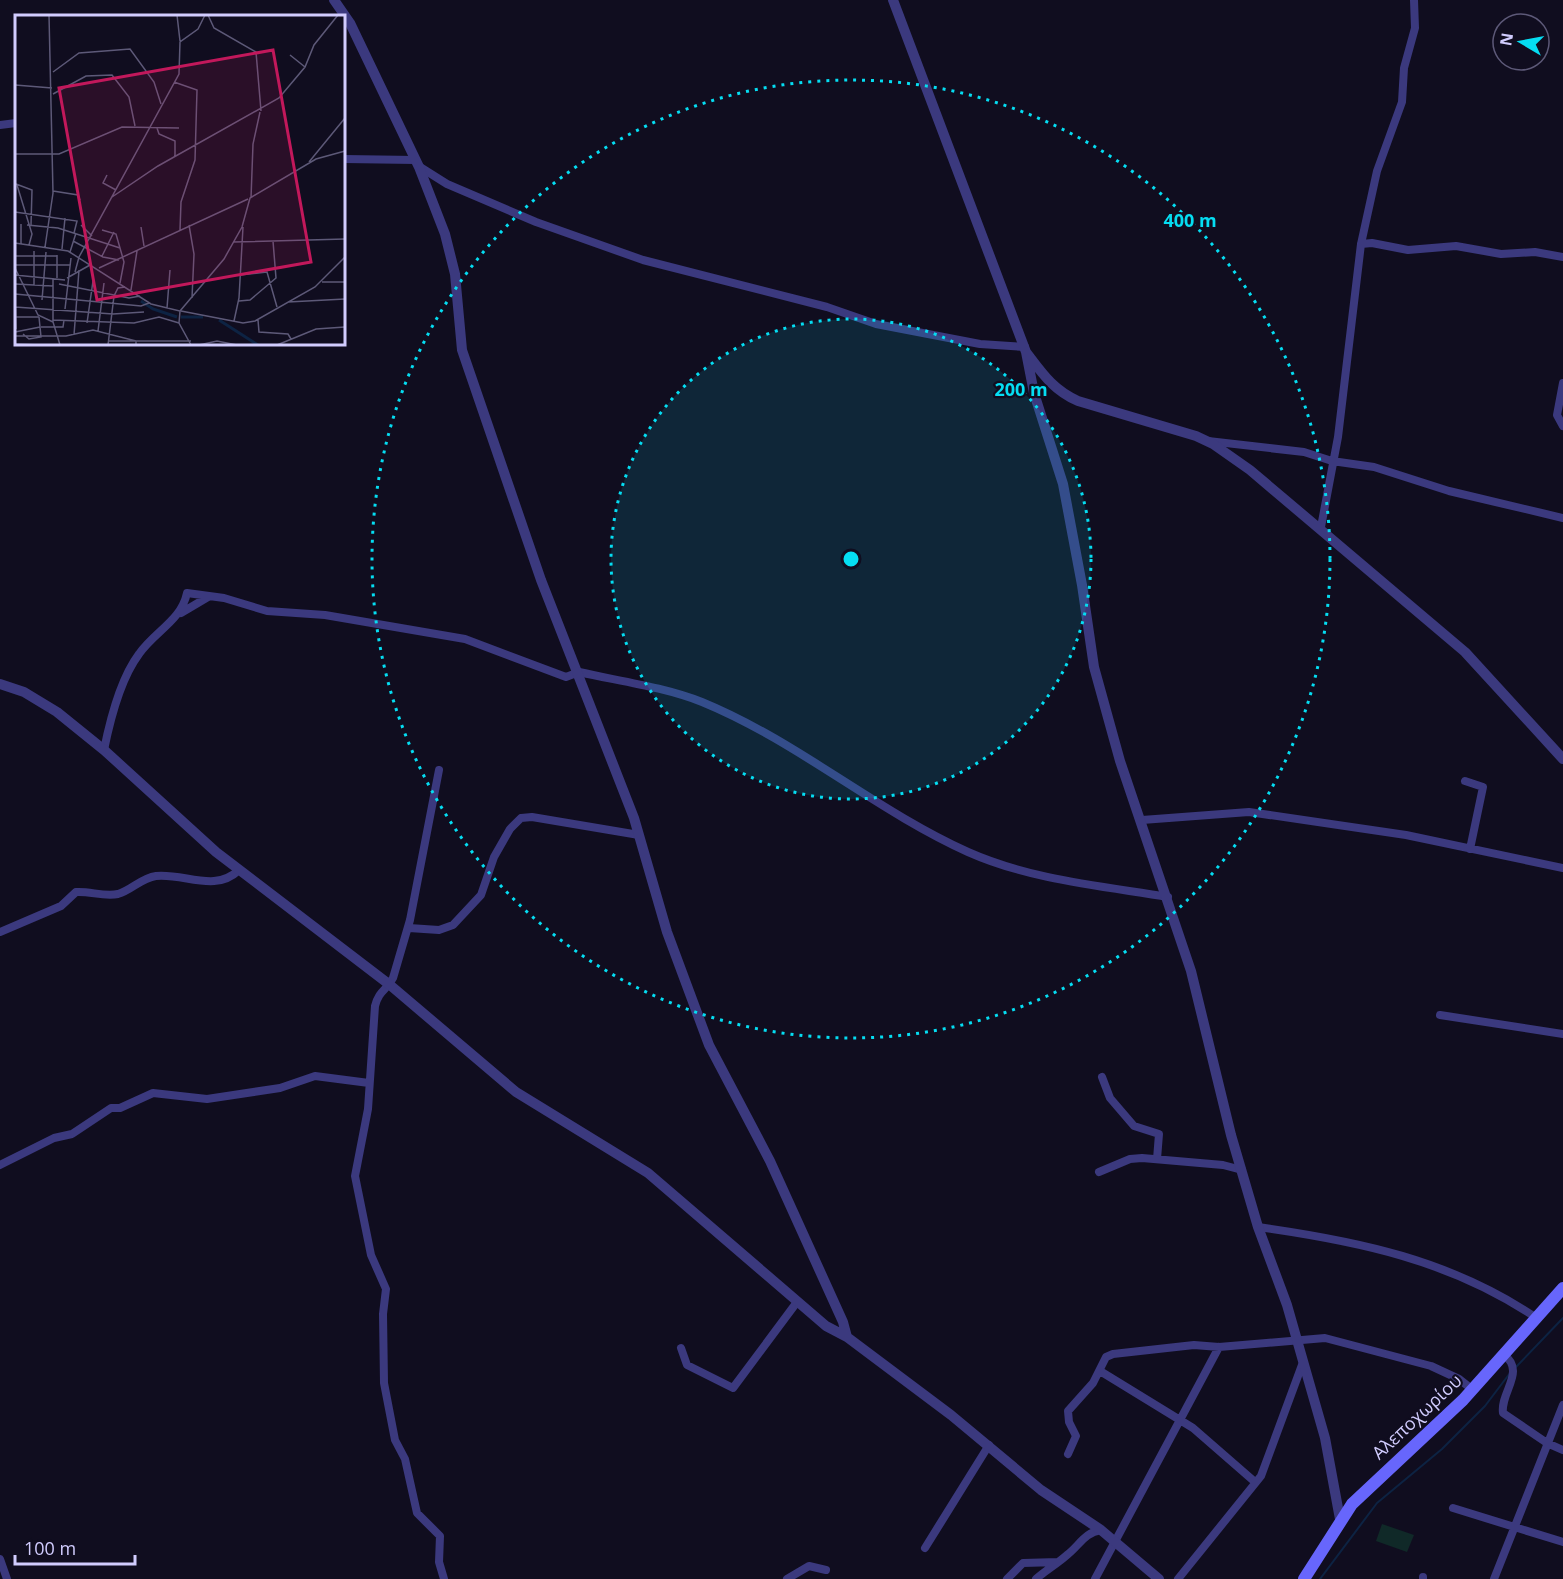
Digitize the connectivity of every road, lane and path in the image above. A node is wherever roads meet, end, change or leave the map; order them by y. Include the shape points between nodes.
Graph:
1 (334, 0) edge
2 (893, 0) edge
3 (1414, 0) edge
4 (344, 15) edge
5 (345, 16) edge
6 (15, 123) edge
7 (0, 125) edge
8 (345, 159) edge
9 (418, 163) junction
10 (1361, 244) junction
11 (1563, 257) edge
12 (1025, 350) junction
13 (1563, 383) edge
14 (1563, 426) edge
15 (1208, 441) junction
16 (1332, 461) junction
17 (1563, 518) edge
18 (1321, 527) junction
19 (210, 596) junction
20 (178, 615) junction
21 (579, 672) junction
22 (0, 684) edge
23 (104, 750) junction
24 (1563, 759) edge
25 (439, 770) dead end
26 (1465, 781) dead end
27 (1142, 820) junction
28 (639, 835) junction
29 (1470, 849) junction
30 (1563, 868) edge
31 (239, 870) junction
32 (1168, 897) junction
33 (409, 928) junction
34 (0, 932) edge
35 (390, 985) junction
36 (1440, 1016) dead end
37 (1563, 1034) edge
38 (1102, 1077) dead end
39 (369, 1083) junction
40 (1157, 1159) junction
41 (0, 1166) edge
42 (1242, 1170) junction
43 (1099, 1172) dead end
44 (1258, 1227) junction
45 (1563, 1288) edge
46 (797, 1302) junction
47 (1535, 1317) junction
48 (847, 1337) junction
49 (1295, 1340) junction
50 (1220, 1347) junction
51 (681, 1348) dead end
52 (1503, 1354) junction
53 (1302, 1365) junction
54 (1100, 1371) junction
55 (1473, 1390) junction
56 (1563, 1405) edge
57 (1180, 1420) junction
58 (1547, 1443) junction
59 (988, 1445) junction
60 (1563, 1450) edge
61 (1068, 1454) dead end
62 (1255, 1482) junction
63 (1453, 1508) dead end
64 (1340, 1520) junction
65 (1514, 1527) junction
66 (1101, 1530) junction
67 (1563, 1542) edge
68 (1115, 1543) junction
69 (925, 1548) dead end
70 (0, 1559) edge
71 (1058, 1562) junction
72 (826, 1569) dead end
73 (7, 1579) edge
74 (444, 1579) edge
75 (787, 1579) edge
76 (1007, 1579) edge
77 (1036, 1579) edge
78 (1095, 1579) edge
79 (1159, 1579) edge
80 (1178, 1579) edge
81 (1304, 1579) edge
82 (1494, 1579) edge

1 - 4 street
2 - 12 street
3 - 10 street via 1415,28 1404,68 1402,102 1377,171
5 - 9 street
6 - 7 street
8 - 9 street
9 - 12 street via 447,184 536,222 643,260 827,307 876,324
9 - 21 street via 453,263 462,350 531,553
10 - 11 street via 1408,250 1456,246 1501,254 1535,252
10 - 16 street
12 - 15 street via 1046,380 1068,397
12 - 27 street via 1034,393 1064,484 1094,667 1120,761
13 - 14 street via 1557,415
15 - 16 street via 1304,452
15 - 18 street
16 - 17 street via 1374,467 1449,491
16 - 18 street
18 - 24 street via 1478,663
19 - 20 street
19 - 20 street via 188,593
19 - 21 street via 267,610 325,615 465,639 567,677
20 - 23 street via 147,644 129,670
21 - 28 street
21 - 32 street via 705,703 766,732 922,829 988,860 1037,875
22 - 23 street via 45,704
23 - 31 street
25 - 33 street
26 - 29 street via 1481,785 1484,790
27 - 29 street via 1249,812 1359,826
27 - 32 street
28 - 33 street via 521,818 494,857 481,895 453,925 439,930
28 - 48 street via 667,932 713,1056 770,1161
29 - 30 street
31 - 34 street via 225,880 210,882 158,876 114,895 76,892 61,906
31 - 35 street
32 - 42 street via 1199,999
33 - 35 street
35 - 39 street via 379,992 375,1006
35 - 46 street via 516,1092 648,1173
36 - 37 street
38 - 40 street via 1110,1098 1134,1126 1160,1134
39 - 41 street via 315,1076 285,1087 207,1099 153,1093 120,1108 111,1108 72,1134 54,1138
39 - 74 street via 367,1119 355,1176 369,1246 386,1289 384,1383 395,1440 405,1460 417,1513 441,1536 439,1562
40 - 42 street
40 - 43 street via 1130,1159
42 - 44 street
44 - 47 street via 1359,1245 1429,1263 1490,1290
44 - 49 street via 1287,1305
45 - 47 main road, Αλεποχωρίου
46 - 48 street via 826,1326
46 - 51 street via 733,1388 687,1365
47 - 52 main road, Αλεποχωρίου
48 - 59 street
49 - 50 street
49 - 53 street
49 - 55 street via 1325,1338 1431,1366
50 - 54 street via 1194,1345 1109,1355
50 - 57 street
52 - 55 main road, Αλεποχωρίου
52 - 58 street via 1511,1362 1514,1377 1502,1404 1503,1413
53 - 62 street via 1265,1467
53 - 64 street via 1325,1438
54 - 57 street
54 - 61 street via 1068,1411 1076,1436
55 - 64 main road, Αλεποχωρίου via 1370,1485
56 - 58 street
57 - 62 street
57 - 68 street
58 - 60 street
58 - 65 street
59 - 66 street via 1041,1490
59 - 69 street
62 - 80 street
63 - 65 street
64 - 81 main road, Αλεποχωρίου
65 - 67 street
65 - 82 street
66 - 68 street
66 - 71 street via 1091,1532
68 - 78 street
68 - 79 street
70 - 73 street
71 - 76 street via 1023,1563
71 - 77 street
72 - 75 street via 809,1566

